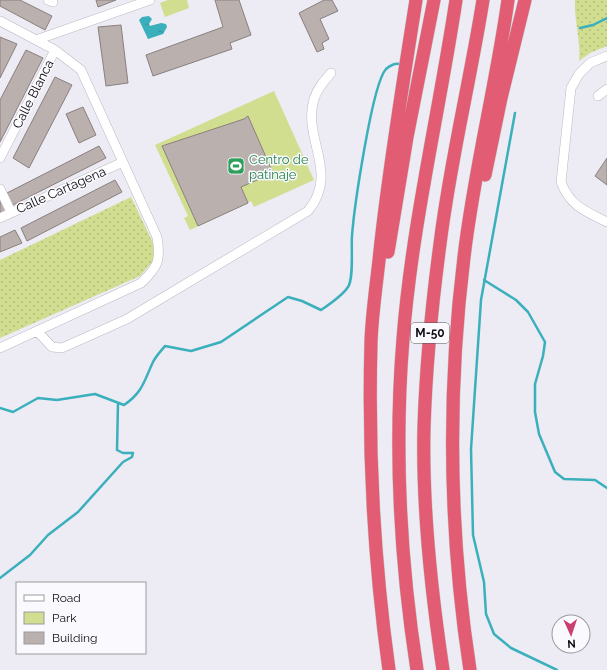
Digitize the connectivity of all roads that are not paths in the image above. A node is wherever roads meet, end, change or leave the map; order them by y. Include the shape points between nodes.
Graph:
1 (150, 0) edge
2 (416, 0) edge
3 (434, 0) edge
4 (456, 0) edge
5 (483, 0) edge
6 (508, 0) edge
7 (525, 0) edge
8 (0, 21) edge
9 (36, 40) junction
10 (55, 50) junction
11 (607, 56) edge
12 (331, 73) dead end
13 (607, 89) edge
14 (598, 96) dead end
15 (0, 158) edge
16 (123, 162) junction
17 (0, 189) edge
18 (11, 212) junction
19 (0, 218) edge
20 (607, 222) edge
21 (37, 331) junction
22 (456, 333) junction
23 (0, 348) edge
24 (371, 429) junction
25 (389, 670) edge
26 (417, 670) edge
27 (443, 670) edge
28 (470, 670) edge

1 - 9 street
2 - 24 highway via 394,130 377,280 371,341
3 - 24 highway via 390,237
4 - 26 highway, M-50 via 415,241 403,338 399,429 400,510 408,615
5 - 27 highway, M-50 via 440,243 429,339 424,427 426,508 434,613
6 - 22 highway via 472,197
7 - 22 highway via 501,98
8 - 9 street
9 - 10 street
10 - 15 street, Calle Blanca
10 - 16 street via 81,70
11 - 20 street via 590,63 579,74 571,88 562,182 566,194 578,207
12 - 21 street via 318,88 312,107 321,189 316,202 308,211 127,319 68,346 52,347
13 - 14 street
16 - 18 street, Calle Cartagena
16 - 21 street via 157,237 160,254 154,271 141,283
17 - 18 street
18 - 19 street, Calle Cartagena
21 - 23 street
22 - 28 highway via 451,428 453,514 462,619
24 - 25 highway via 374,529

